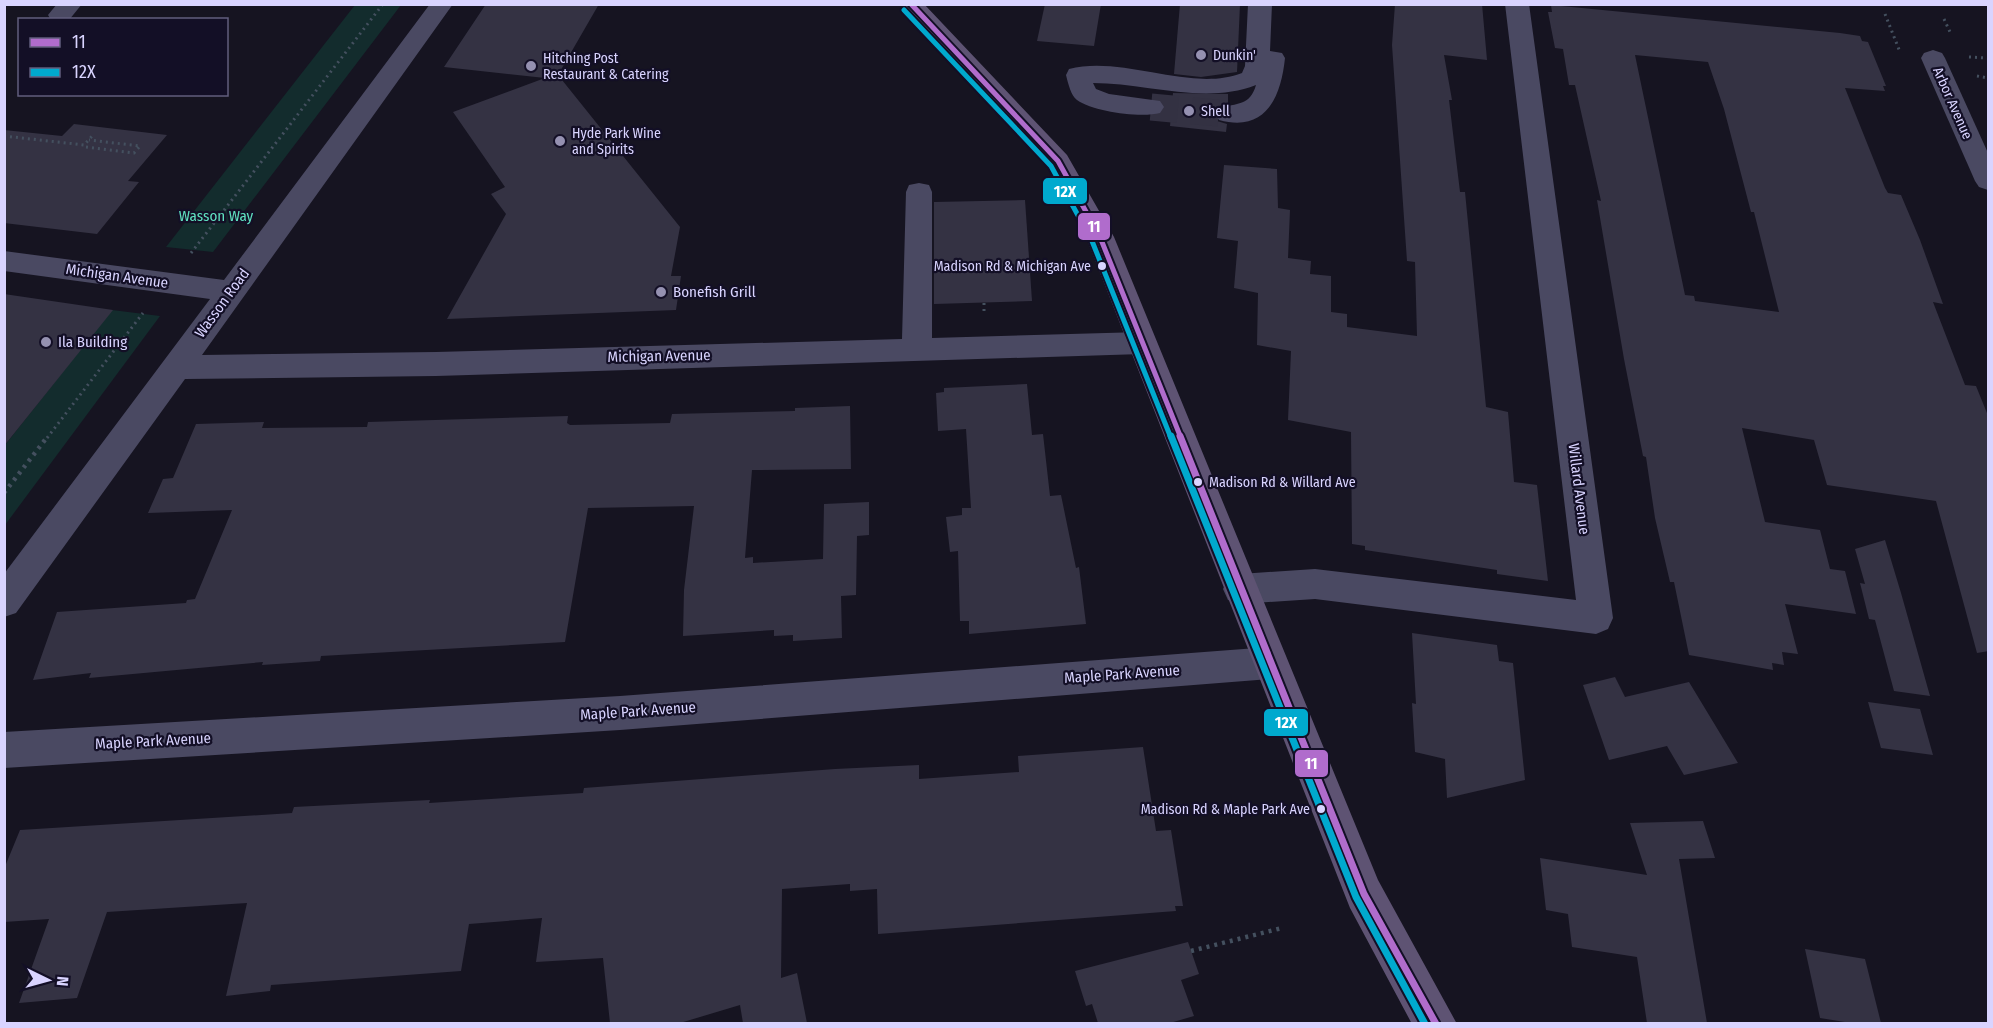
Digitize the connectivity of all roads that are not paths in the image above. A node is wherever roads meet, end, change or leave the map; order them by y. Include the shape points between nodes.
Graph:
1 (442, 4) edge
2 (911, 4) edge
3 (1260, 4) edge
4 (1277, 4) edge
5 (1517, 4) edge
6 (1933, 58) dead end
7 (1151, 107) tunnel mouth
8 (1228, 114) tunnel mouth
9 (1989, 181) edge
10 (919, 192) dead end
11 (4, 261) edge
12 (230, 291) junction
13 (1142, 343) junction
14 (917, 351) junction
15 (176, 367) junction
16 (1240, 589) junction
17 (4, 602) edge
18 (1270, 663) junction
19 (4, 750) edge
20 (1436, 1023) edge

1 - 12 street, Wasson Road
2 - 13 main road via 1058,161 1100,237
3 - 7 street via 1257,66 1252,78 1241,84 1078,75 1085,94 1105,102
4 - 8 street via 1270,89 1245,115
5 - 16 street, Willard Avenue via 1596,618 1314,584
6 - 9 street, Arbor Avenue
10 - 14 street
11 - 12 street, Michigan Avenue
12 - 15 street, Wasson Road
13 - 14 street, Michigan Avenue
13 - 16 main road
14 - 15 street, Michigan Avenue
15 - 17 street, Wasson Road
16 - 18 main road
18 - 19 street, Maple Park Avenue via 620,712
18 - 20 main road via 1364,894

